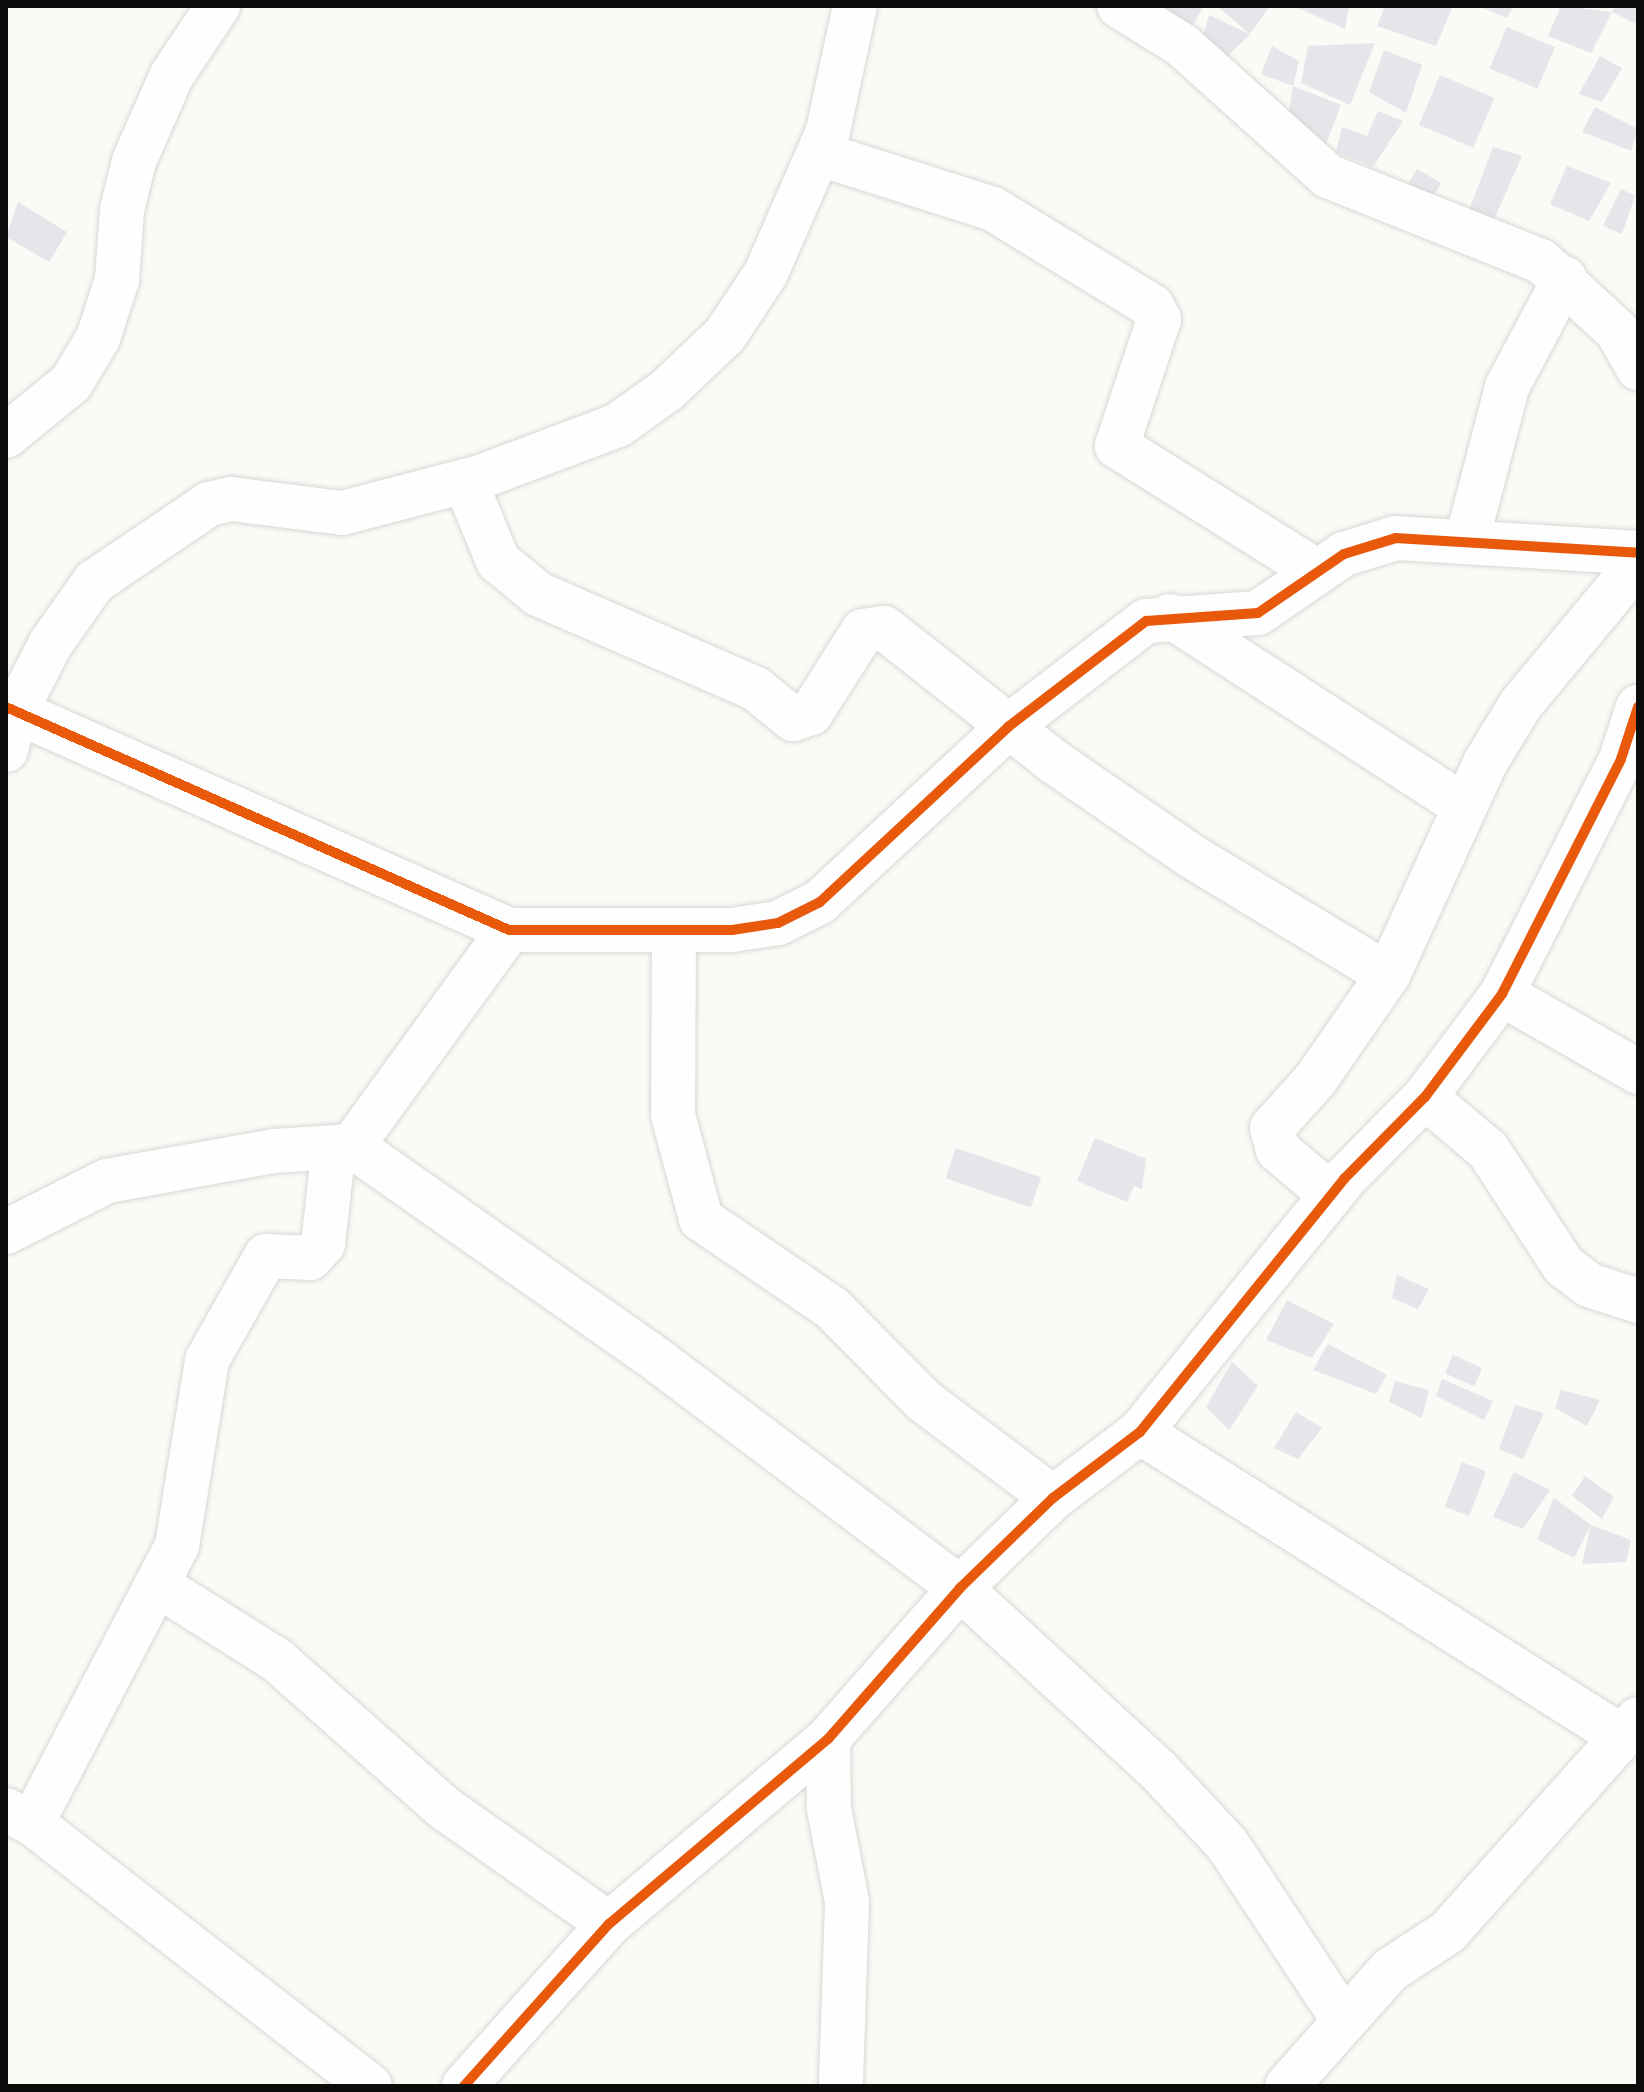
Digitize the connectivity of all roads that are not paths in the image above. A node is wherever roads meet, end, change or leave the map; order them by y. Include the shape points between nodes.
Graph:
1 (218, 6) edge
2 (855, 6) edge
3 (1119, 6) edge
4 (820, 154) junction
5 (1565, 278) junction
6 (1638, 368) edge
7 (6, 436) edge
8 (465, 481) junction
9 (1467, 540) junction
10 (1638, 553) edge
11 (1638, 563) edge
12 (1316, 571) junction
13 (1170, 616) junction
14 (1638, 707) edge
15 (9, 723) edge
16 (1008, 727) junction
17 (1464, 806) junction
18 (509, 930) junction
19 (674, 930) junction
20 (1388, 975) junction
21 (1502, 994) junction
22 (1638, 1072) edge
23 (1425, 1097) junction
24 (343, 1147) junction
25 (1331, 1195) junction
26 (6, 1232) edge
27 (1638, 1301) edge
28 (1140, 1432) junction
29 (1053, 1498) junction
30 (161, 1587) junction
31 (960, 1588) junction
32 (1629, 1727) edge
33 (828, 1739) junction
34 (19, 1816) edge
35 (609, 1924) junction
36 (1344, 2021) junction
37 (370, 2086) edge
38 (464, 2086) edge
39 (841, 2086) edge
40 (1287, 2086) edge

1 - 7 street via 172,75 134,161 122,210 117,280 98,338 71,383
2 - 4 street
3 - 5 street via 1182,45 1328,176 1520,251
4 - 8 street via 766,273 696,364 618,425
4 - 12 street via 993,209 1152,306 1159,319 1117,446
5 - 6 street via 1617,331
5 - 9 street via 1507,387
8 - 15 street via 342,513 231,499 209,504 94,582
8 - 16 street via 498,561 538,594 756,689 793,719 811,713 872,626 914,651
9 - 10 street
9 - 12 street via 1422,536 1368,543
11 - 17 street via 1521,704
12 - 13 street via 1281,604 1258,613
13 - 16 street via 1126,632
13 - 17 street
14 - 21 street via 1621,759
15 - 18 street
16 - 19 street via 800,915 732,930
16 - 20 street via 1191,856
17 - 20 street
18 - 19 street via 599,924
18 - 24 street
19 - 29 street via 673,1115 701,1219 832,1308 924,1401
20 - 25 street via 1316,1079 1272,1128 1278,1150
21 - 22 street
21 - 23 street
23 - 25 street
23 - 27 street via 1488,1150 1564,1266 1589,1285
24 - 26 street via 107,1181
24 - 30 street via 323,1244 310,1258 266,1256 207,1360 185,1516
24 - 31 street via 648,1353
25 - 28 street
28 - 29 street
28 - 32 street
29 - 31 street
30 - 34 street
30 - 35 street via 277,1660 443,1807
31 - 33 street
31 - 36 street via 1158,1770 1227,1844
32 - 36 street via 1448,1932 1390,1970
33 - 35 street
33 - 39 street via 829,1809 847,1902
34 - 37 street
35 - 38 street
36 - 40 street

